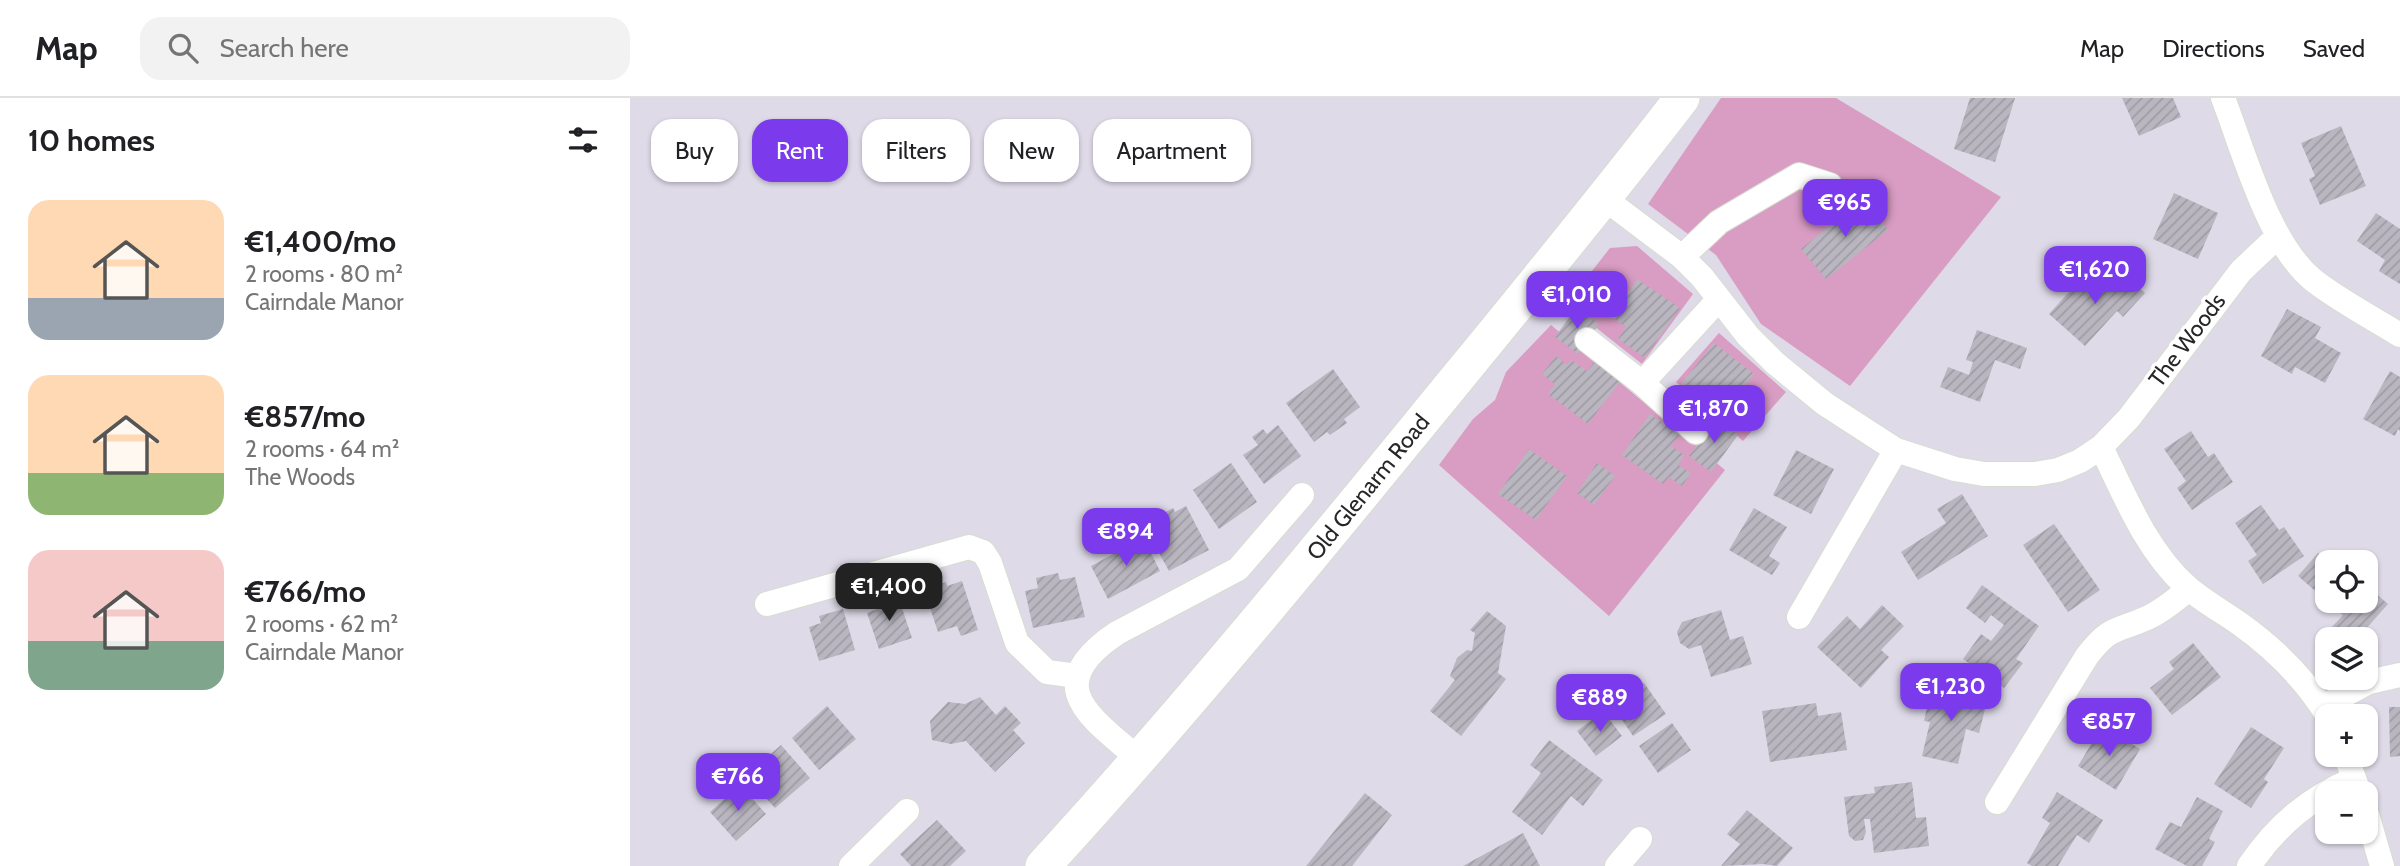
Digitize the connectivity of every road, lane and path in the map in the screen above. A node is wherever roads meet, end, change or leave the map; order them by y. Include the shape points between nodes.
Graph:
1 (1682, 98) edge
2 (2223, 98) edge
3 (1830, 185) dead end
4 (1605, 198) junction
5 (2278, 236) junction
6 (1682, 257) junction
7 (1719, 299) junction
8 (2400, 335) edge
9 (1587, 340) dead end
10 (1642, 383) junction
11 (1696, 432) dead end
12 (2101, 447) junction
13 (1896, 450) junction
14 (1302, 495) dead end
15 (2189, 589) junction
16 (767, 604) dead end
17 (1798, 617) dead end
18 (2400, 675) edge
19 (1078, 676) junction
20 (2319, 704) edge
21 (2337, 704) edge
22 (1140, 760) junction
23 (2315, 798) edge
24 (1997, 802) dead end
25 (907, 811) dead end
26 (1640, 839) dead end
27 (2376, 844) edge
28 (851, 866) edge
29 (1043, 866) edge
30 (1617, 866) edge
31 (2249, 866) edge
32 (2382, 866) edge

1 - 4 street, Old Glenarm Road
2 - 5 street
3 - 6 street via 1799,175 1719,222
4 - 6 street, The Woods
4 - 22 street, Old Glenarm Road
5 - 8 street via 2314,280
5 - 12 street, The Woods via 2241,271 2129,418
6 - 7 street, The Woods
7 - 10 street
7 - 13 street, The Woods via 1774,363 1825,404
9 - 10 street
10 - 11 street
12 - 13 street, The Woods via 2058,470 2011,476 1955,469
12 - 15 street via 2149,541
13 - 17 street
14 - 19 street via 1238,569 1101,644
15 - 20 street via 2269,646
15 - 24 street via 2148,617 2101,638
16 - 19 street via 969,547 983,552 990,563 1017,643 1046,672
18 - 21 street via 2369,682
19 - 22 street via 1077,693 1087,713
22 - 29 street, Old Glenarm Road
23 - 31 street via 2269,839
25 - 28 street
26 - 30 street
27 - 32 street

